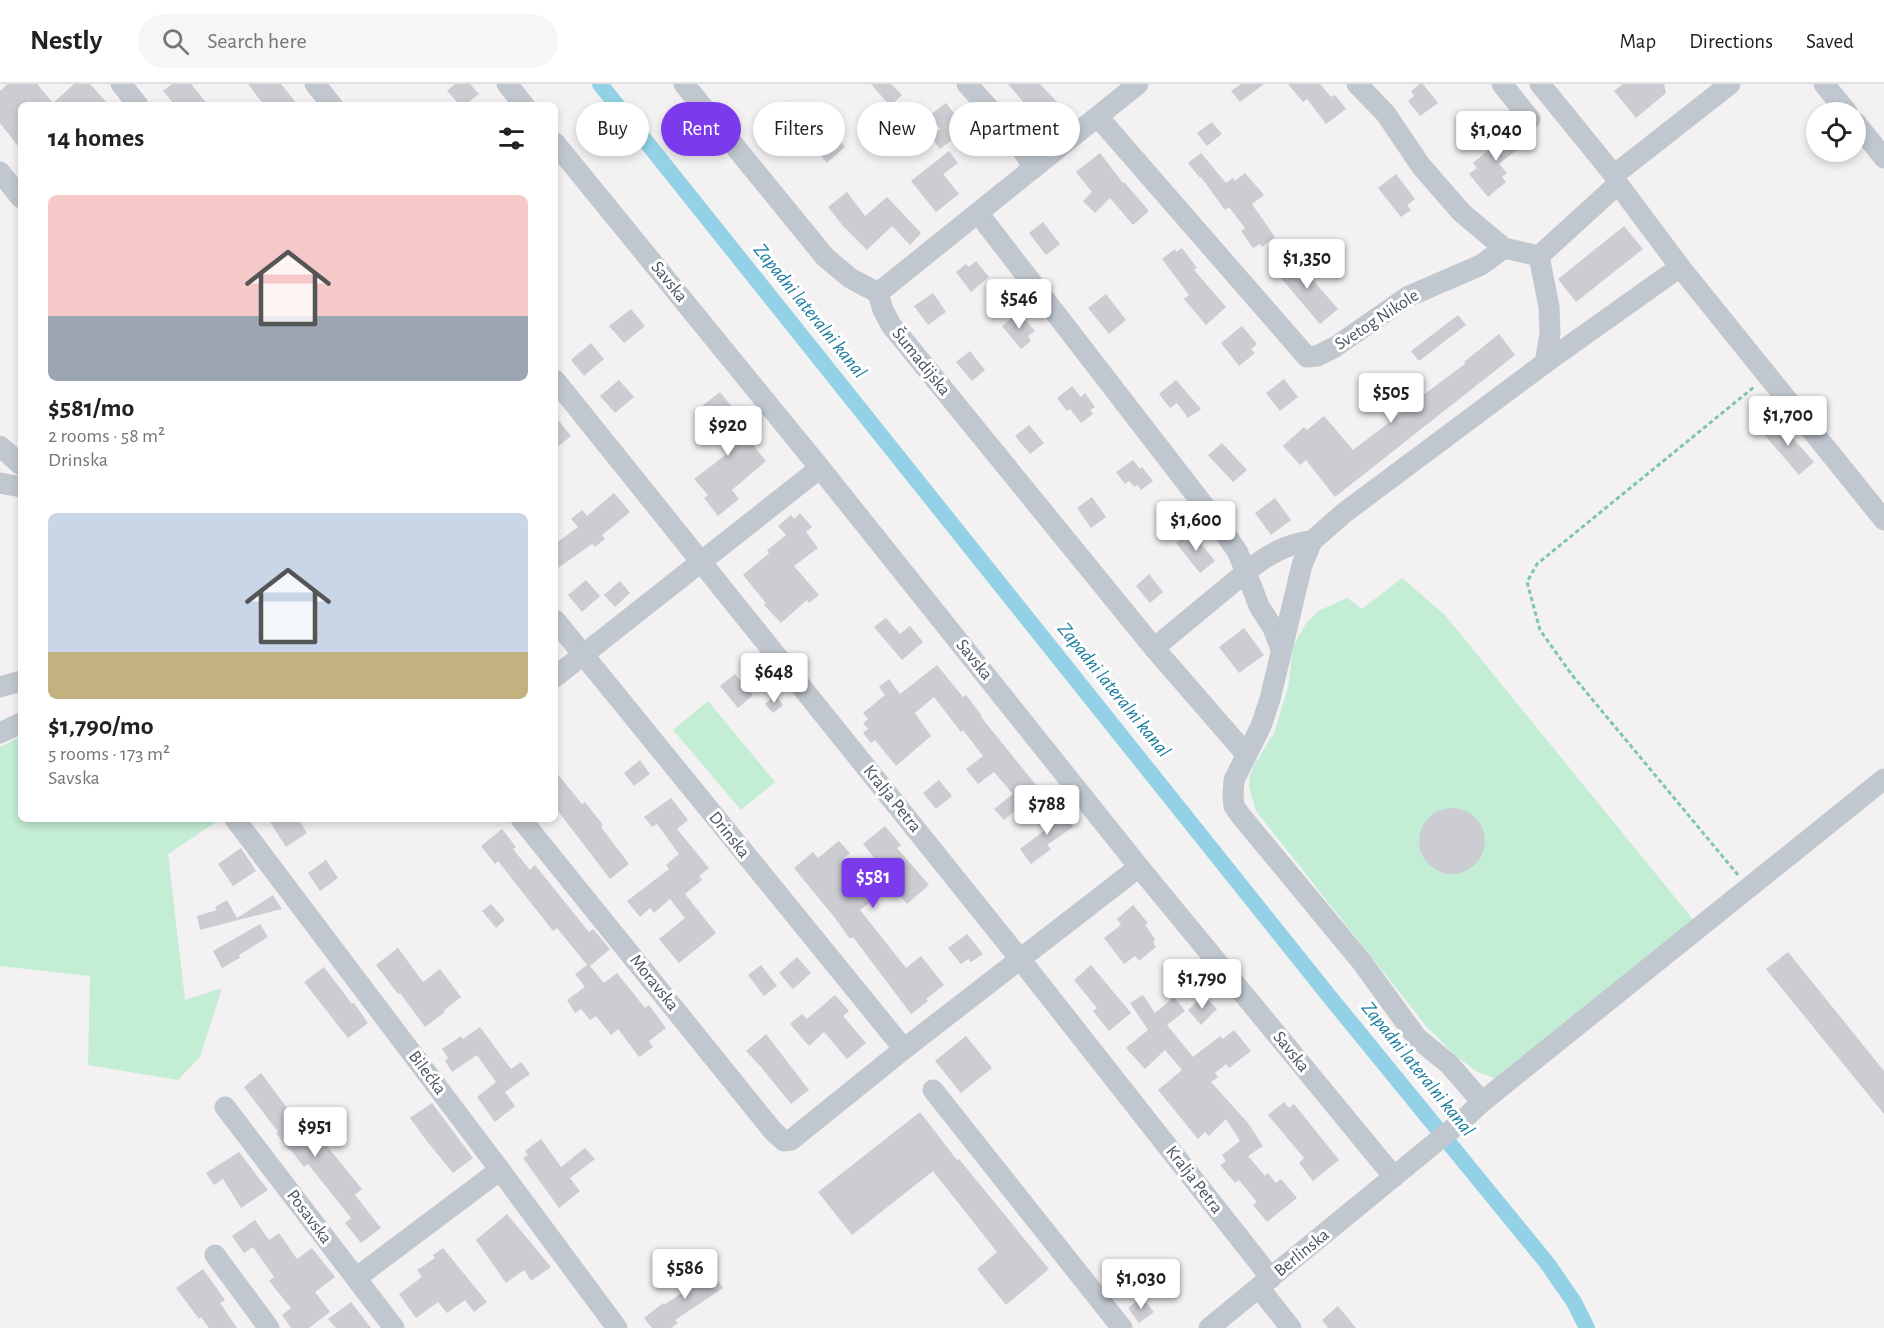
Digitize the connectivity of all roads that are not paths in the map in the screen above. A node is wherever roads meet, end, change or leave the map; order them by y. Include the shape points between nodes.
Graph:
1 (121, 84) edge
2 (315, 84) edge
3 (507, 84) edge
4 (684, 84) edge
5 (967, 84) edge
6 (1138, 84) edge
7 (1357, 84) edge
8 (1502, 84) edge
9 (1540, 84) edge
10 (1730, 84) edge
11 (1824, 84) edge
12 (1709, 91) edge
13 (136, 102) edge
14 (330, 102) edge
15 (522, 102) edge
16 (1839, 102) edge
17 (1098, 117) junction
18 (1530, 119) dead end
19 (1866, 136) edge
20 (558, 147) edge
21 (1884, 159) edge
22 (1034, 168) junction
23 (0, 172) edge
24 (1616, 180) junction
25 (18, 194) edge
26 (978, 213) junction
27 (1504, 248) junction
28 (1539, 256) junction
29 (1680, 267) junction
30 (878, 293) junction
31 (1545, 363) junction
32 (558, 384) edge
33 (0, 446) edge
34 (18, 462) edge
35 (820, 468) junction
36 (0, 483) edge
37 (18, 487) edge
38 (1884, 520) edge
39 (1312, 541) junction
40 (702, 561) junction
41 (1246, 572) junction
42 (558, 624) edge
43 (1154, 648) junction
44 (1281, 650) junction
45 (583, 655) junction
46 (558, 675) edge
47 (18, 682) edge
48 (0, 687) edge
49 (18, 724) edge
50 (0, 733) edge
51 (1246, 754) junction
52 (1884, 779) edge
53 (237, 822) edge
54 (523, 822) edge
55 (1139, 867) junction
56 (1020, 959) junction
57 (904, 1048) junction
58 (933, 1090) dead end
59 (1482, 1102) junction
60 (225, 1107) dead end
61 (500, 1170) junction
62 (1394, 1177) junction
63 (215, 1255) dead end
64 (357, 1278) junction
65 (1265, 1283) junction
66 (269, 1328) edge
67 (394, 1328) edge
68 (617, 1328) edge
69 (1122, 1328) edge
70 (1209, 1328) edge
71 (1291, 1328) edge

1 - 13 street
2 - 14 street
3 - 15 street
4 - 30 street via 825,256 850,278
5 - 22 street via 1013,135
6 - 17 street
7 - 27 street via 1386,114 1421,166 1461,213
8 - 18 street
9 - 24 street
10 - 12 street
11 - 16 street
12 - 24 street
17 - 22 street
17 - 27 street, Svetog Nikole via 1307,357 1335,347 1407,297 1481,265
19 - 21 street
20 - 35 street, Savska
22 - 26 street
23 - 25 street
24 - 28 street
24 - 29 street
26 - 30 street
26 - 41 street via 1219,525
27 - 28 street
28 - 31 street via 1549,307
29 - 31 street
29 - 38 street
30 - 43 street, Šumadijska via 891,325
31 - 39 street
32 - 40 street, Kralja Petra
33 - 34 street
35 - 40 street
35 - 55 street, Savska
36 - 37 street
39 - 41 street via 1293,543
39 - 44 street
40 - 45 street
40 - 56 street, Kralja Petra
41 - 43 street
41 - 44 street
42 - 45 street, Drinska
43 - 51 street, Šumadijska
44 - 51 street via 1261,726
45 - 46 street
45 - 57 street, Drinska
47 - 48 street
49 - 50 street
51 - 59 street via 1234,780 1234,806 1361,961 1417,1038 1449,1064
52 - 59 street, Berlinska
53 - 61 street, Bilećka
54 - 57 street, Moravska via 784,1141 791,1140
55 - 56 street
55 - 62 street, Savska
56 - 57 street
56 - 65 street, Kralja Petra
58 - 69 street
59 - 62 street, Berlinska
60 - 64 street, Posavska
61 - 64 street
61 - 68 street, Bilećka
62 - 65 street, Berlinska
63 - 66 street
64 - 67 street, Posavska
65 - 70 street, Berlinska
65 - 71 street, Kralja Petra

